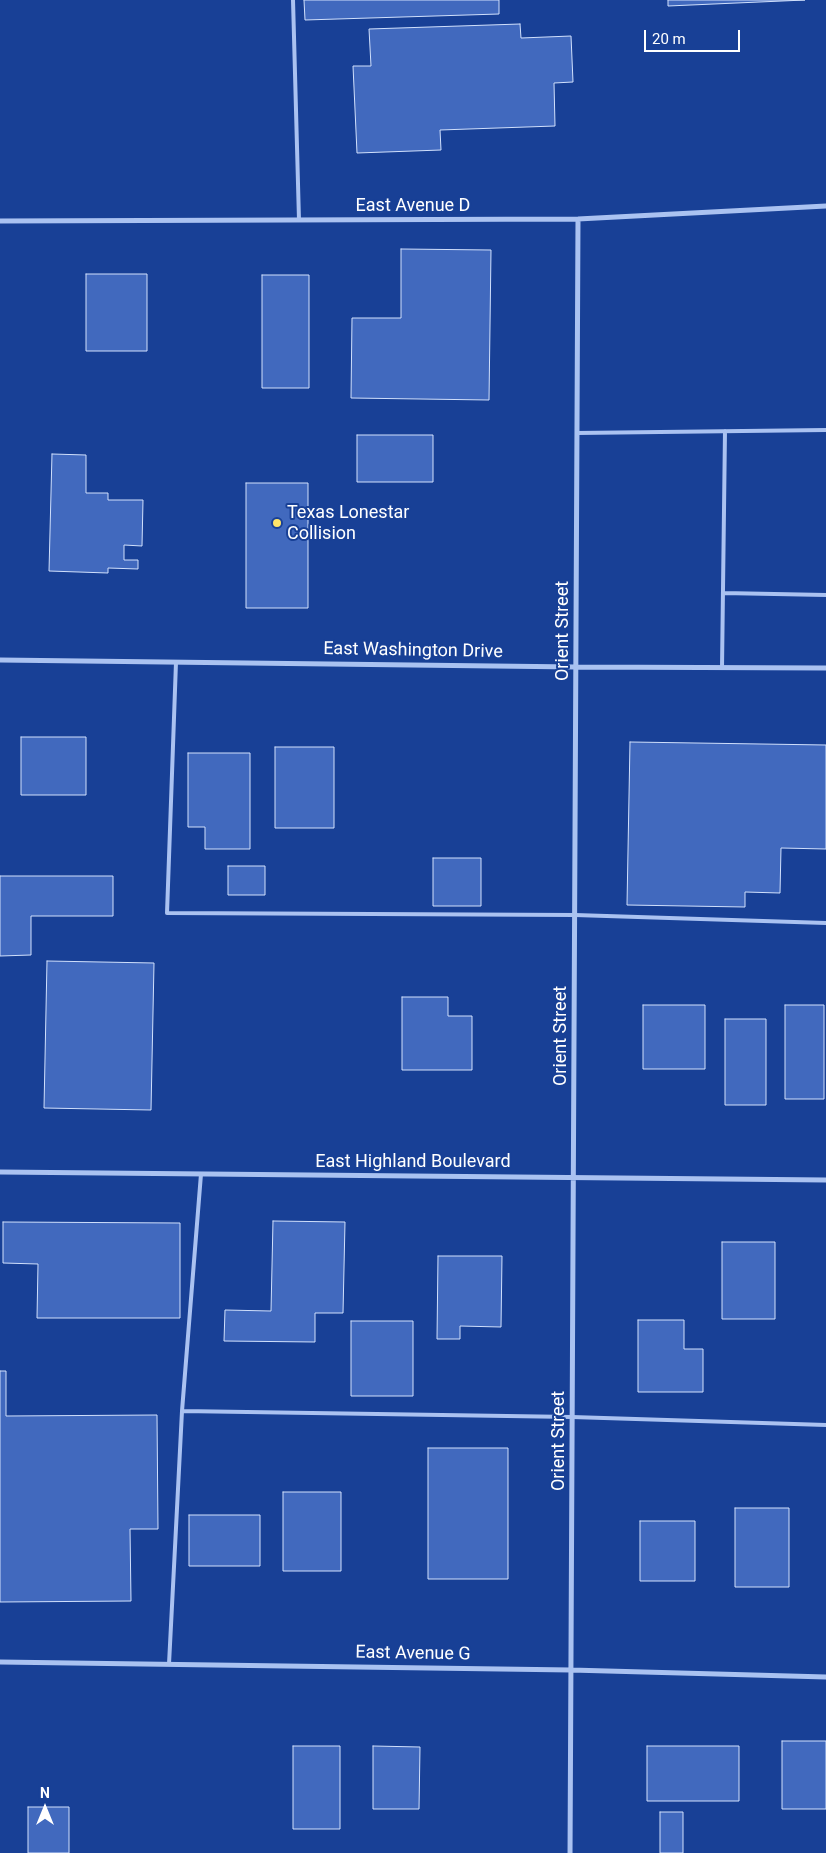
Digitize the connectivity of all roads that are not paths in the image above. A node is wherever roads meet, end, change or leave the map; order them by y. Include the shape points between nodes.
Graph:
1 (293, 0) edge
2 (826, 206) edge
3 (578, 219) junction
4 (300, 220) junction
5 (0, 221) edge
6 (826, 430) edge
7 (725, 431) junction
8 (577, 433) junction
9 (723, 593) junction
10 (826, 595) edge
11 (0, 660) edge
12 (176, 662) junction
13 (576, 667) junction
14 (722, 668) junction
15 (826, 668) edge
16 (575, 915) junction
17 (826, 923) edge
18 (0, 1172) edge
19 (201, 1174) junction
20 (574, 1177) junction
21 (826, 1180) edge
22 (182, 1410) junction
23 (572, 1417) junction
24 (826, 1425) edge
25 (0, 1662) edge
26 (169, 1664) junction
27 (571, 1670) junction
28 (826, 1677) edge
29 (570, 1853) edge

1 - 4 lane
2 - 3 street, East Avenue D
3 - 4 street, East Avenue D
3 - 8 street, Orient Street
4 - 5 street, East Avenue D
6 - 7 lane
7 - 8 lane
7 - 9 lane
8 - 13 street, Orient Street
9 - 10 lane
9 - 14 lane
11 - 12 street, East Washington Drive
12 - 13 street, East Washington Drive
12 - 16 lane via 167,912
13 - 14 street, East Washington Drive
13 - 16 street, Orient Street
14 - 15 street, East Washington Drive
16 - 17 lane
16 - 20 street, Orient Street
18 - 19 street, East Highland Boulevard
19 - 20 street, East Highland Boulevard
19 - 22 lane
20 - 21 street, East Highland Boulevard
20 - 23 street, Orient Street
22 - 23 lane
22 - 26 lane
23 - 24 lane
23 - 27 street, Orient Street
25 - 26 street, East Avenue G
26 - 27 street, East Avenue G
27 - 28 street, East Avenue G
27 - 29 street, Orient Street

